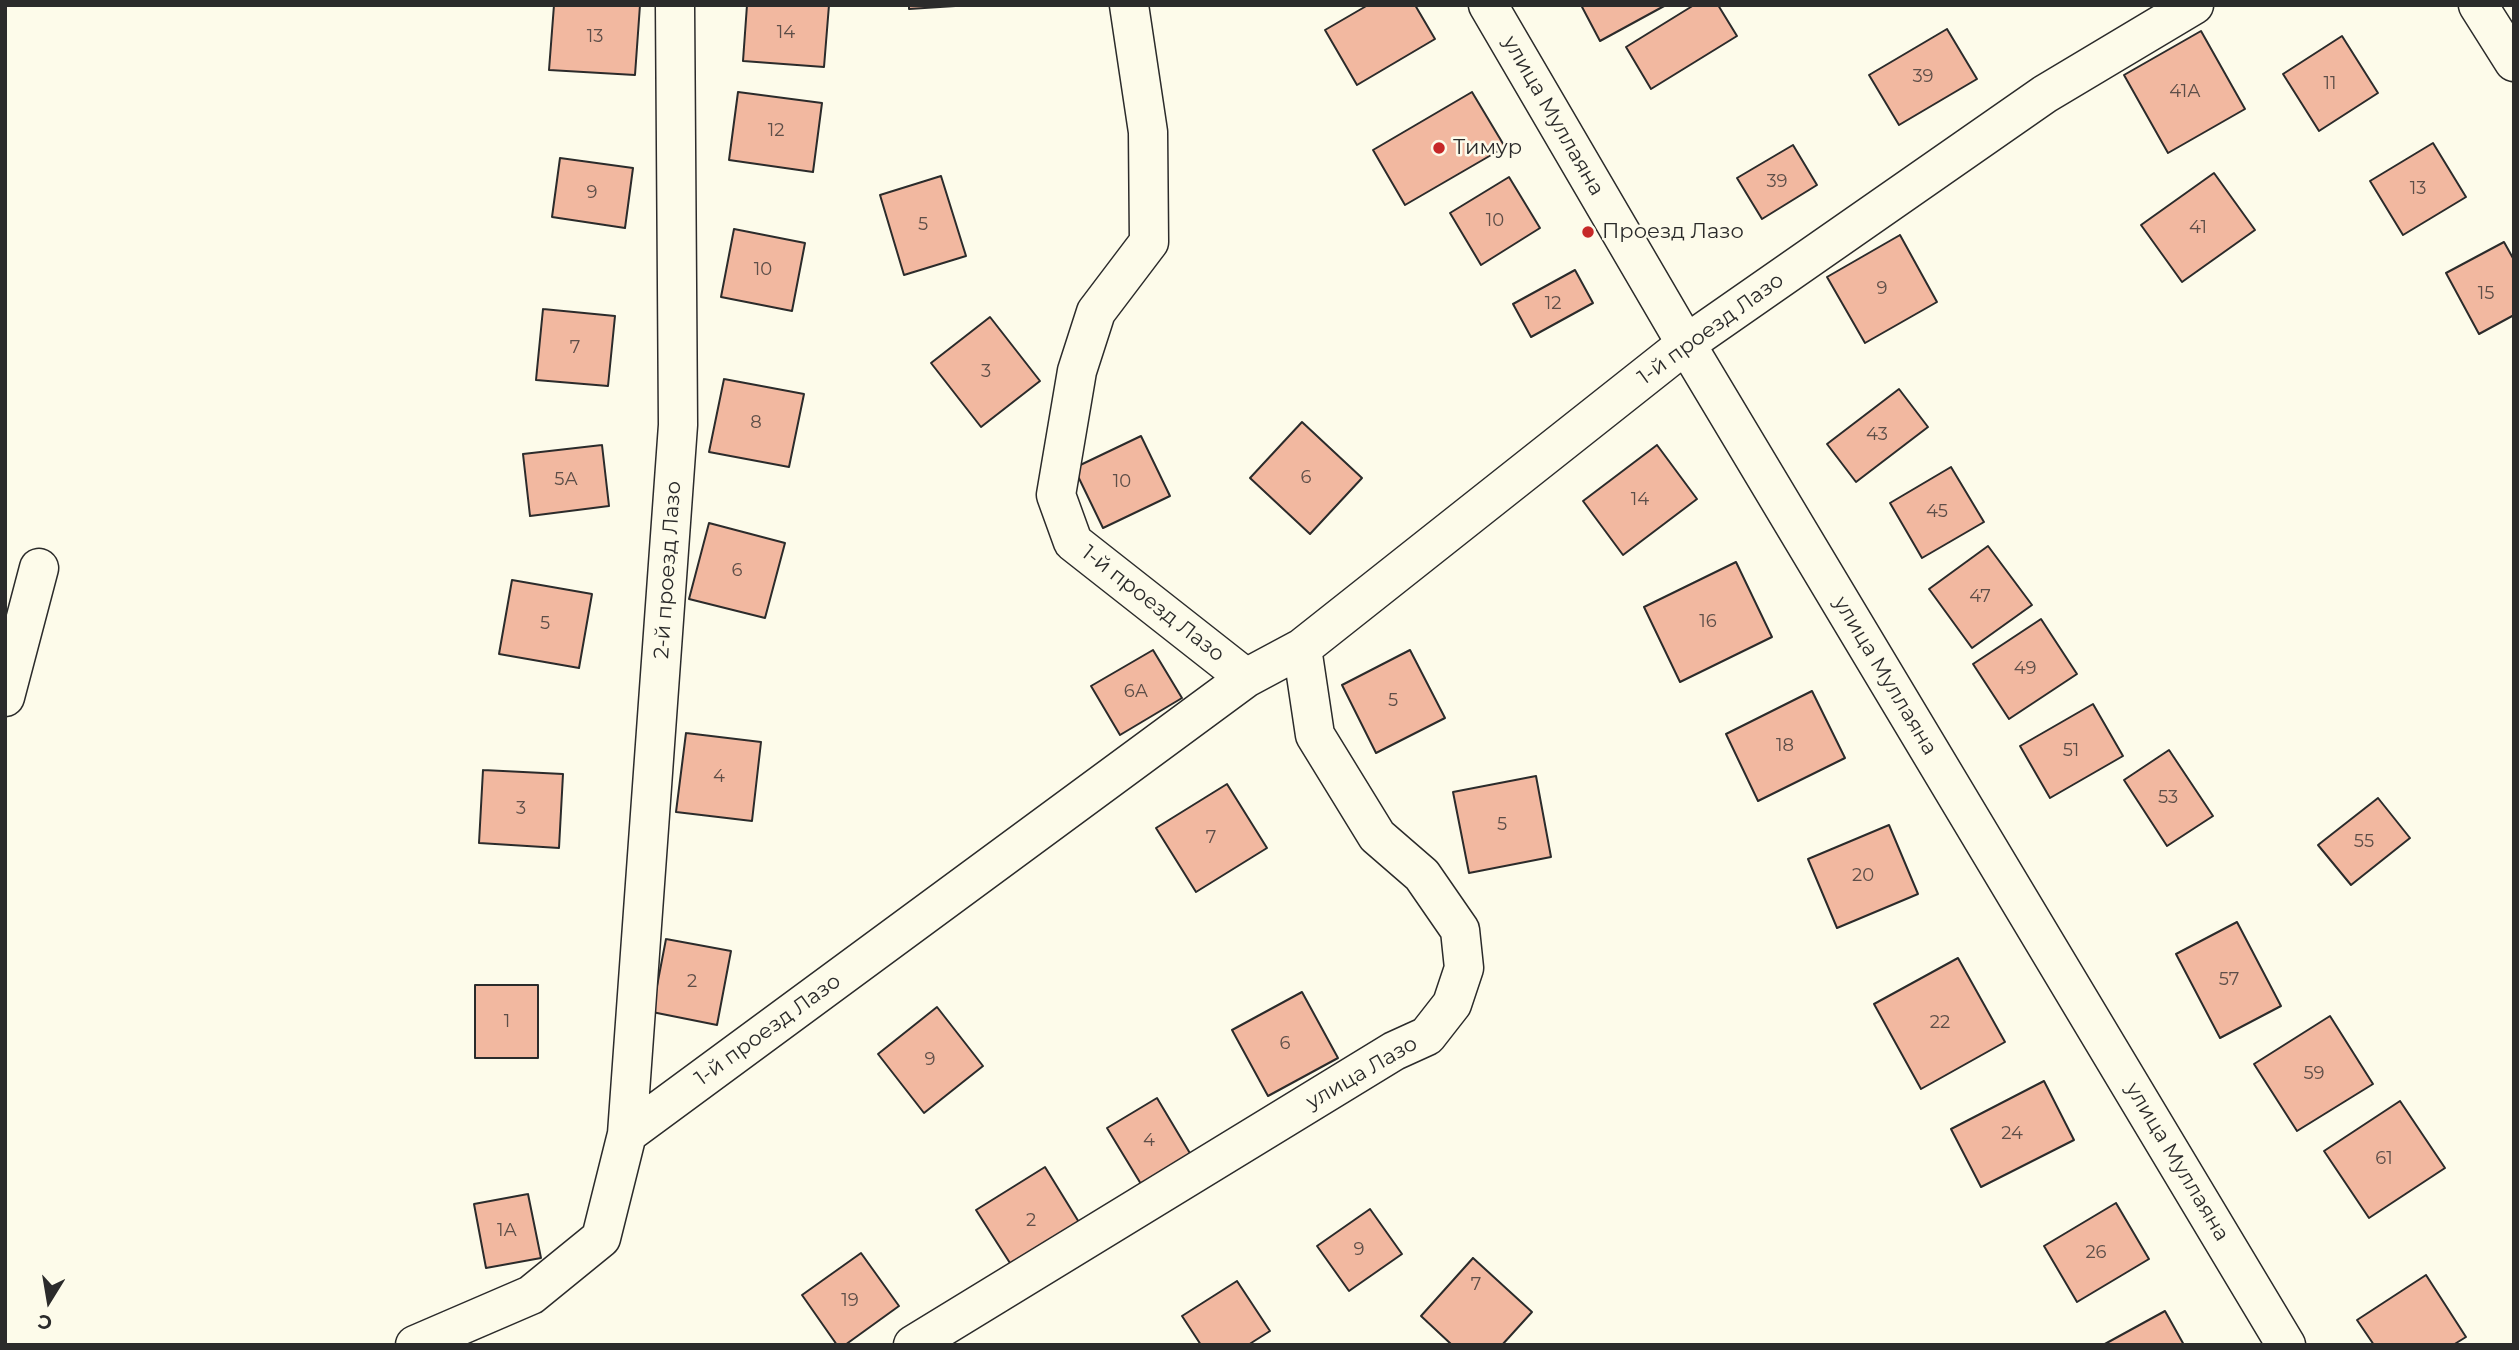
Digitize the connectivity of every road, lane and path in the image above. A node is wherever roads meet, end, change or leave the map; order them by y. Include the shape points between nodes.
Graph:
1 (676, 5) edge
2 (1129, 5) edge
3 (1488, 5) edge
4 (2194, 5) edge
5 (2477, 5) edge
6 (2514, 62) edge
7 (1686, 344) junction
8 (39, 568) dead end
9 (1302, 648) junction
10 (1246, 678) junction
11 (5, 697) edge
12 (627, 1134) junction
13 (415, 1345) edge
14 (913, 1345) edge
15 (2286, 1345) edge

1 - 12 street, 2-й проезд Лазо via 678,425
2 - 10 street, 1-й проезд Лазо via 1148,132 1149,242 1096,312 1077,371 1056,495 1073,542
3 - 7 street, улица Муллаяна
4 - 7 street, 1-й проезд Лазо via 2045,94
5 - 6 street
7 - 9 street, 1-й проезд Лазо
7 - 15 street, улица Муллаяна
8 - 11 street
9 - 10 street, 1-й проезд Лазо
9 - 14 street, улица Лазо via 1315,736 1377,836 1422,875 1460,930 1464,968 1452,1004 1427,1036 1394,1051
10 - 12 street, 1-й проезд Лазо
12 - 13 street, 2-й проезд Лазо via 601,1238 531,1295

